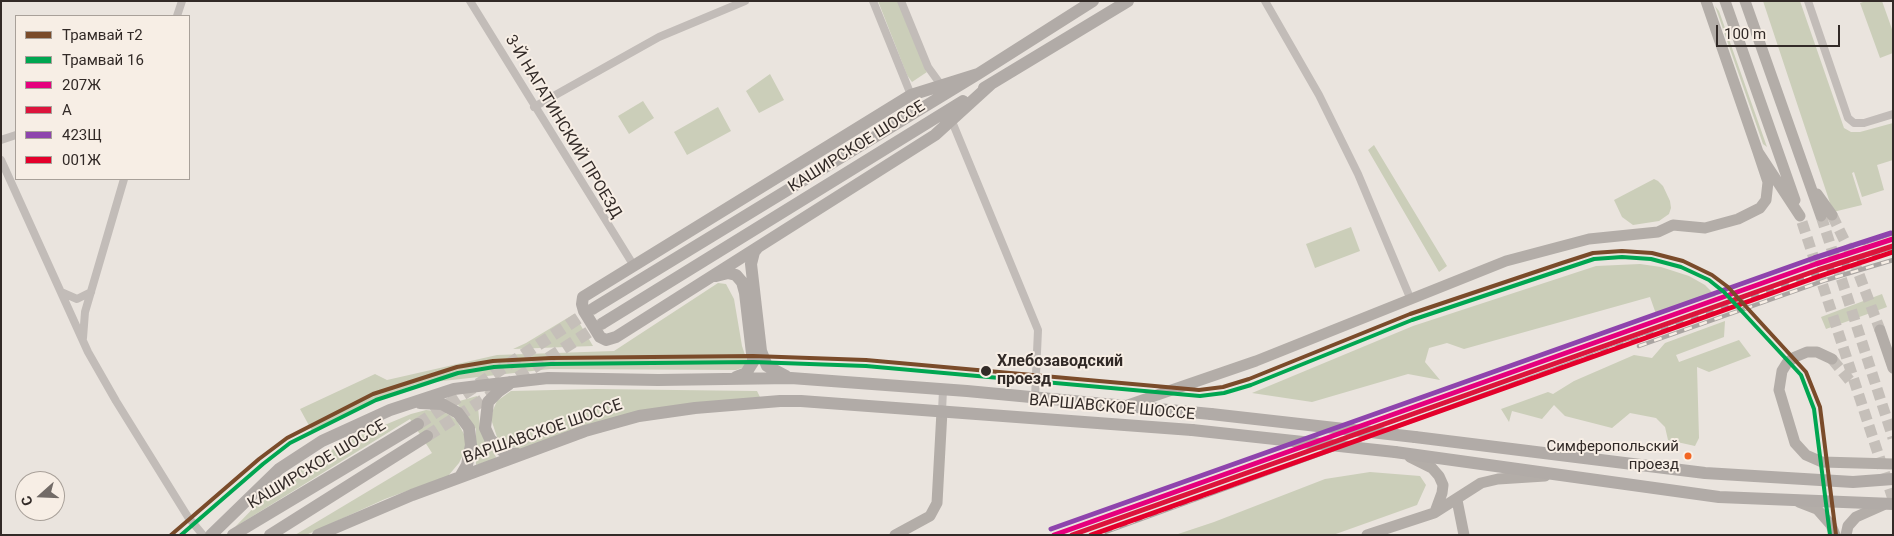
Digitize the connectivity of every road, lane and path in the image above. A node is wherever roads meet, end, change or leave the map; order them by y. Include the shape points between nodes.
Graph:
1 (182, 1) edge
2 (470, 1) edge
3 (745, 1) edge
4 (873, 1) edge
5 (901, 1) edge
6 (1093, 1) edge
7 (1128, 1) edge
8 (1265, 1) edge
9 (1707, 1) edge
10 (1726, 1) edge
11 (1745, 1) edge
12 (1752, 1) edge
13 (1808, 1) edge
14 (177, 15) edge
15 (1765, 56) junction
16 (978, 74) junction
17 (991, 84) junction
18 (941, 85) junction
19 (911, 95) junction
20 (534, 107) junction
21 (1893, 114) edge
22 (951, 119) junction
23 (15, 135) edge
24 (1, 140) edge
25 (1758, 152) junction
26 (1, 160) edge
27 (124, 180) edge
28 (1826, 216) tunnel mouth
29 (763, 243) junction
30 (634, 266) junction
31 (711, 277) junction
32 (61, 292) junction
33 (91, 292) junction
34 (1411, 300) junction
35 (594, 308) tunnel mouth
36 (603, 323) tunnel mouth
37 (1880, 330) tunnel mouth
38 (83, 340) junction
39 (1832, 359) tunnel mouth
40 (1893, 368) edge
41 (732, 378) junction
42 (790, 378) junction
43 (511, 383) junction
44 (943, 390) junction
45 (1035, 397) junction
46 (414, 402) junction
47 (1128, 405) junction
48 (942, 411) junction
49 (418, 424) tunnel mouth
50 (427, 436) tunnel mouth
51 (1397, 453) junction
52 (519, 454) junction
53 (1893, 464) edge
54 (1565, 475) junction
55 (460, 477) junction
56 (1893, 479) edge
57 (1457, 500) junction
58 (1799, 502) junction
59 (1889, 504) edge
60 (1434, 513) junction
61 (203, 535) edge
62 (211, 535) edge
63 (232, 535) edge
64 (270, 535) edge
65 (318, 535) edge
66 (895, 535) edge
67 (1368, 535) edge
68 (1464, 535) edge
69 (1835, 535) edge
70 (1846, 535) edge

1 - 14 street
2 - 20 street, 3-Й НАГАТИНСКИЙ ПРОЕЗД
3 - 20 street via 659,37
4 - 19 street
5 - 18 street via 928,67
6 - 16 main road, КАШИРСКОЕ ШОССЕ
7 - 17 main road, КАШИРСКОЕ ШОССЕ
8 - 34 street via 1299,58 1355,167
9 - 25 main road
10 - 25 main road via 1801,219
11 - 15 main road
12 - 15 main road
13 - 21 street via 1848,118 1854,123 1864,123
15 - 28 main road via 1808,180
16 - 18 main road
16 - 35 main road, КАШИРСКОЕ ШОССЕ
17 - 22 main road
17 - 36 main road, КАШИРСКОЕ ШОССЕ
18 - 19 main road
19 - 30 main road
20 - 30 street, 3-Й НАГАТИНСКИЙ ПРОЕЗД
22 - 29 main road via 935,135
22 - 45 street via 1038,330
23 - 24 street
25 - 34 main road via 1768,192 1760,208 1751,214 1720,225 1697,228 1673,225 1658,232 1589,239 1512,259
26 - 32 street
27 - 33 street
29 - 31 main road
29 - 42 main road via 754,252 751,264 761,351 767,366
30 - 31 main road via 583,297 584,311 600,337 606,340 616,337
31 - 41 main road via 728,273 736,275 745,293 753,362 746,374
32 - 33 street via 77,300
32 - 38 street
33 - 38 street via 85,312
34 - 47 main road via 1256,361
37 - 40 main road
38 - 61 street via 116,401 188,517
39 - 53 main road via 1817,352 1807,352 1795,356 1782,371 1779,390 1795,442 1806,455 1822,462
41 - 42 main road, ВАРШАВСКОЕ ШОССЕ
41 - 43 main road, ВАРШАВСКОЕ ШОССЕ via 548,378
42 - 44 main road, ВАРШАВСКОЕ ШОССЕ
43 - 46 main road, ВАРШАВСКОЕ ШОССЕ via 454,389
43 - 52 main road via 488,402 485,428 498,448 505,453
44 - 45 main road, ВАРШАВСКОЕ ШОССЕ
44 - 48 street
45 - 47 main road, ВАРШАВСКОЕ ШОССЕ
46 - 55 main road via 442,404 458,413 469,428 471,445 467,465
46 - 62 main road, ВАРШАВСКОЕ ШОССЕ via 390,410 307,450 279,469
47 - 56 main road, ВАРШАВСКОЕ ШОССЕ, bridge via 1723,474 1854,482
48 - 51 main road, ВАРШАВСКОЕ ШОССЕ, bridge via 1192,430
48 - 52 main road, ВАРШАВСКОЕ ШОССЕ via 780,401 694,408 584,431
48 - 66 main road via 937,503 926,519
49 - 63 main road, КАШИРСКОЕ ШОССЕ
50 - 64 main road, КАШИРСКОЕ ШОССЕ
51 - 54 main road, ВАРШАВСКОЕ ШОССЕ
51 - 60 main road via 1422,461 1440,476 1442,493
52 - 55 main road, ВАРШАВСКОЕ ШОССЕ
54 - 57 main road via 1498,479 1481,483
54 - 58 main road, ВАРШАВСКОЕ ШОССЕ via 1719,497
55 - 65 main road, ВАРШАВСКОЕ ШОССЕ
57 - 60 main road
57 - 68 main road
58 - 59 main road, ВАРШАВСКОЕ ШОССЕ
58 - 69 main road via 1817,510 1831,525
59 - 70 main road via 1856,517 1848,526
60 - 67 main road

